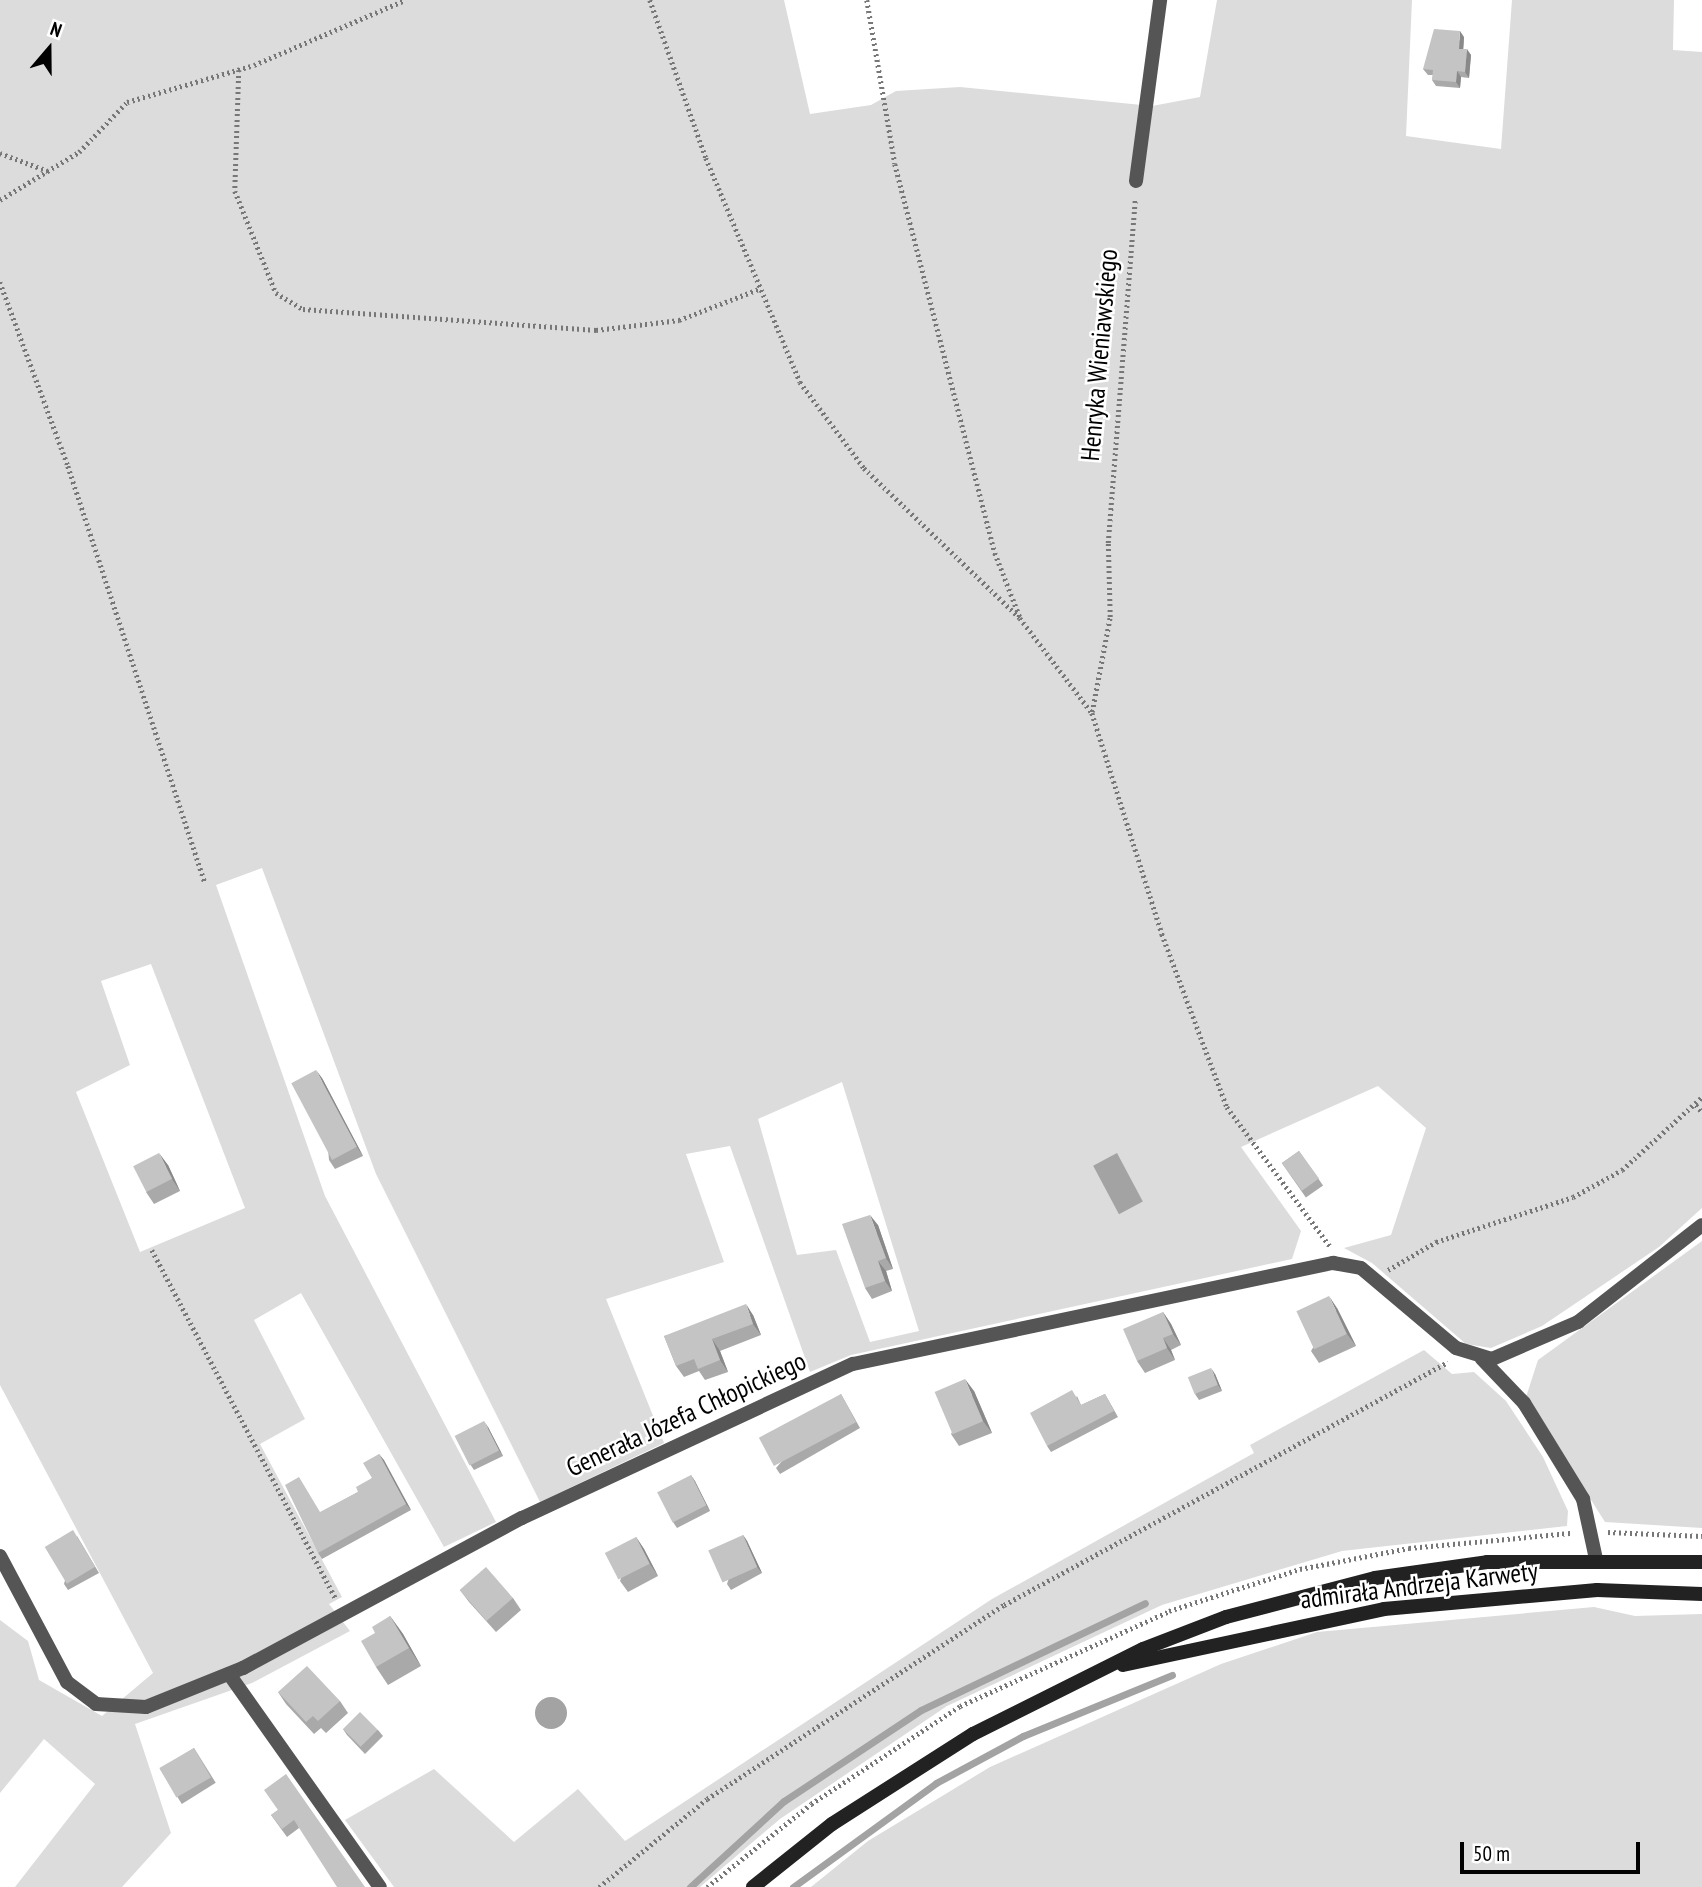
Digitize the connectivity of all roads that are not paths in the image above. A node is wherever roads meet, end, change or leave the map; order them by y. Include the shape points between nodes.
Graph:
1 (1160, 0) edge
2 (1136, 181) road end
3 (1702, 1225) edge
4 (1482, 1359) junction
5 (0, 1556) edge
6 (1596, 1559) junction
7 (1702, 1562) edge
8 (1702, 1594) edge
9 (1105, 1670) junction
10 (229, 1674) junction
11 (380, 1887) edge
12 (752, 1887) edge

1 - 2 street
3 - 4 street via 1578,1322 1514,1354
4 - 6 street via 1524,1403 1583,1499 1595,1531
4 - 10 street, Generała Józefa Chłopickiego via 1464,1353 1375,1277 1344,1263 1146,1298 853,1364 522,1518
5 - 10 street, Generała Józefa Chłopickiego via 47,1653 67,1682 96,1704 146,1707
6 - 7 main road, admirała Andrzeja Karwety
6 - 9 main road, admirała Andrzeja Karwety via 1487,1562 1336,1587 1181,1632
8 - 9 main road, admirała Andrzeja Karwety via 1597,1590 1384,1609
9 - 12 main road, admirała Andrzeja Karwety via 973,1734 897,1780
10 - 11 street

